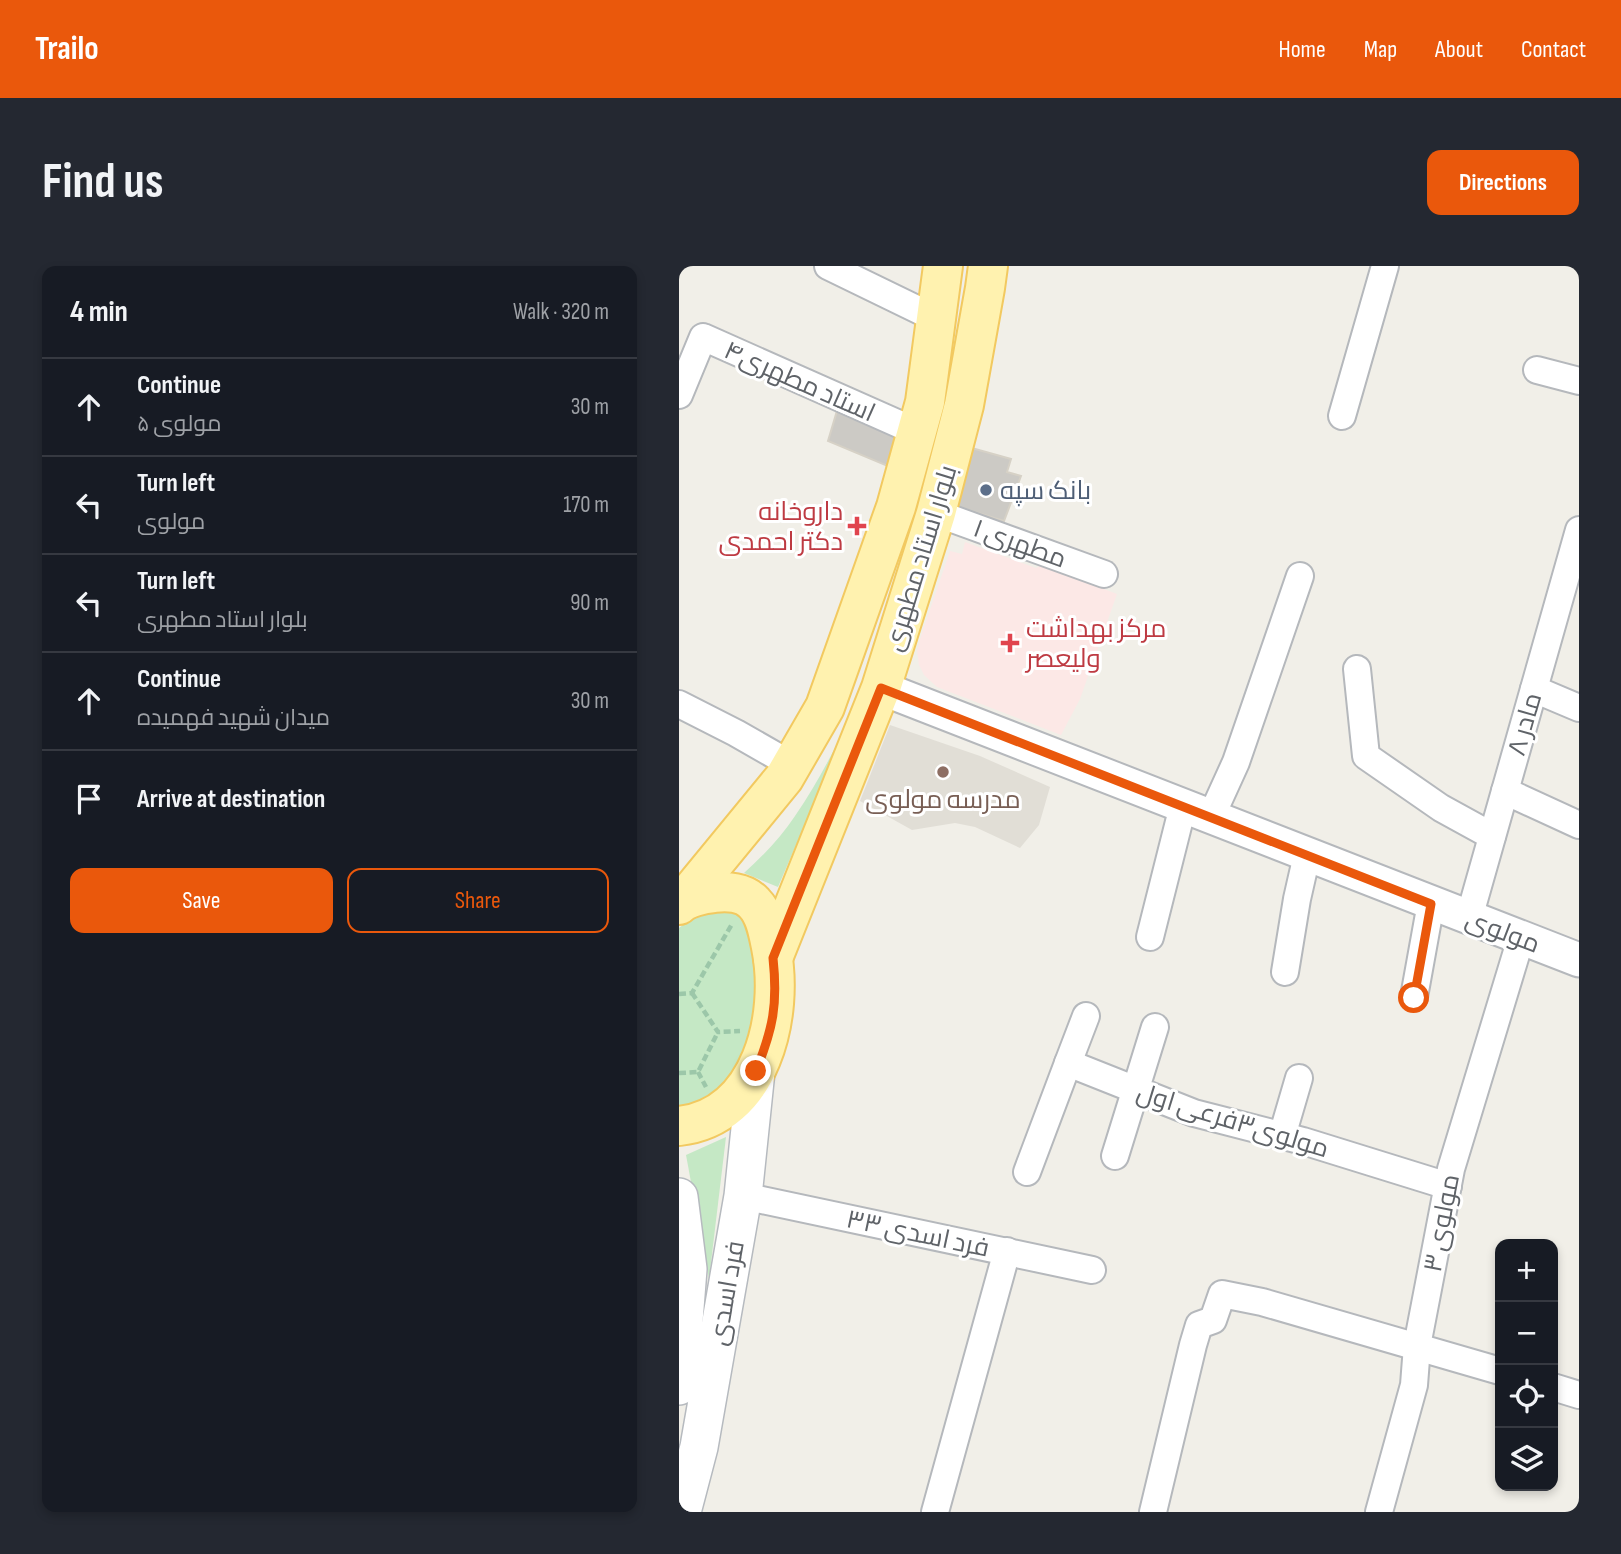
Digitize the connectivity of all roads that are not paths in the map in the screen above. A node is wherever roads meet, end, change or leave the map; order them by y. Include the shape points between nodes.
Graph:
1 (828, 266) edge
2 (943, 266) edge
3 (988, 266) edge
4 (1385, 266) edge
5 (937, 319) junction
6 (1537, 370) dead end
7 (1579, 381) edge
8 (679, 395) edge
9 (1342, 416) dead end
10 (917, 432) junction
11 (936, 513) junction
12 (1579, 530) edge
13 (1104, 574) dead end
14 (1300, 576) dead end
15 (1357, 669) dead end
16 (881, 688) junction
17 (1534, 689) junction
18 (679, 704) edge
19 (1579, 708) edge
20 (792, 765) junction
21 (1505, 791) junction
22 (1197, 812) junction
23 (1579, 825) edge
24 (1492, 836) junction
25 (1307, 855) junction
26 (681, 903) edge
27 (1431, 904) junction
28 (1469, 918) junction
29 (1150, 937) dead end
30 (1521, 938) junction
31 (773, 958) junction
32 (1579, 960) edge
33 (1286, 972) dead end
34 (1414, 998) dead end
35 (1086, 1016) dead end
36 (1155, 1027) dead end
37 (1068, 1063) junction
38 (756, 1071) junction
39 (1300, 1078) dead end
40 (1136, 1091) junction
41 (679, 1126) edge
42 (1282, 1136) junction
43 (1115, 1156) dead end
44 (1027, 1172) dead end
45 (1448, 1186) junction
46 (743, 1196) junction
47 (679, 1197) edge
48 (1007, 1251) junction
49 (1092, 1270) dead end
50 (1417, 1346) junction
51 (1495, 1369) edge
52 (679, 1386) edge
53 (1558, 1389) edge
54 (1579, 1395) edge
55 (682, 1512) edge
56 (935, 1512) edge
57 (1153, 1512) edge
58 (1379, 1512) edge

1 - 5 street
2 - 5 main road, بلوار استاد مطهری
3 - 11 main road, بلوار استاد مطهری via 964,405
4 - 9 street
5 - 10 main road, بلوار استاد مطهری
6 - 7 street
8 - 10 street, استاد مطهری۴ via 703,337
10 - 20 main road, بلوار استاد مطهری via 896,507 825,707
11 - 13 street, مطهری ۱
11 - 16 main road, بلوار استاد مطهری
12 - 17 street, مادر ۸
14 - 22 street via 1236,762
15 - 24 street via 1366,756 1441,808
16 - 22 street, مولوی
16 - 31 main road, بلوار استاد مطهری
17 - 19 street
17 - 21 street, مادر ۸
18 - 20 street
20 - 26 main road, بلوار استاد مطهری
21 - 23 street
21 - 24 street, مادر ۸
22 - 25 street, مولوی
22 - 29 street
24 - 28 street, مادر ۸
25 - 27 street, مولوی
25 - 33 street
26 - 31 main road via 713,893 743,895 763,916
27 - 28 street, مولوی
27 - 34 street
28 - 30 street, مولوی
30 - 32 street, مولوی
30 - 45 street, مولوی ۳
31 - 38 main road via 772,1026
35 - 37 street
36 - 40 street
37 - 40 street, مولوی۳فرعی اول
37 - 44 street
38 - 41 main road via 720,1112
38 - 46 main road, فرد اسدی
39 - 42 street
40 - 42 street, مولوی۳فرعی اول via 1194,1113
40 - 43 street
42 - 45 street, مولوی۳فرعی اول
45 - 50 street, مولوی ۳
46 - 48 street, فرد اسدی ۳۳
46 - 55 main road, فرد اسدی via 699,1447
47 - 52 main road, فرد اسدی via 688,1269
48 - 49 street, فرد اسدی ۳۳
48 - 56 street
50 - 51 street
50 - 57 street via 1222,1294 1213,1320 1199,1325
50 - 58 street, مولوی ۳ via 1414,1385
53 - 54 street

